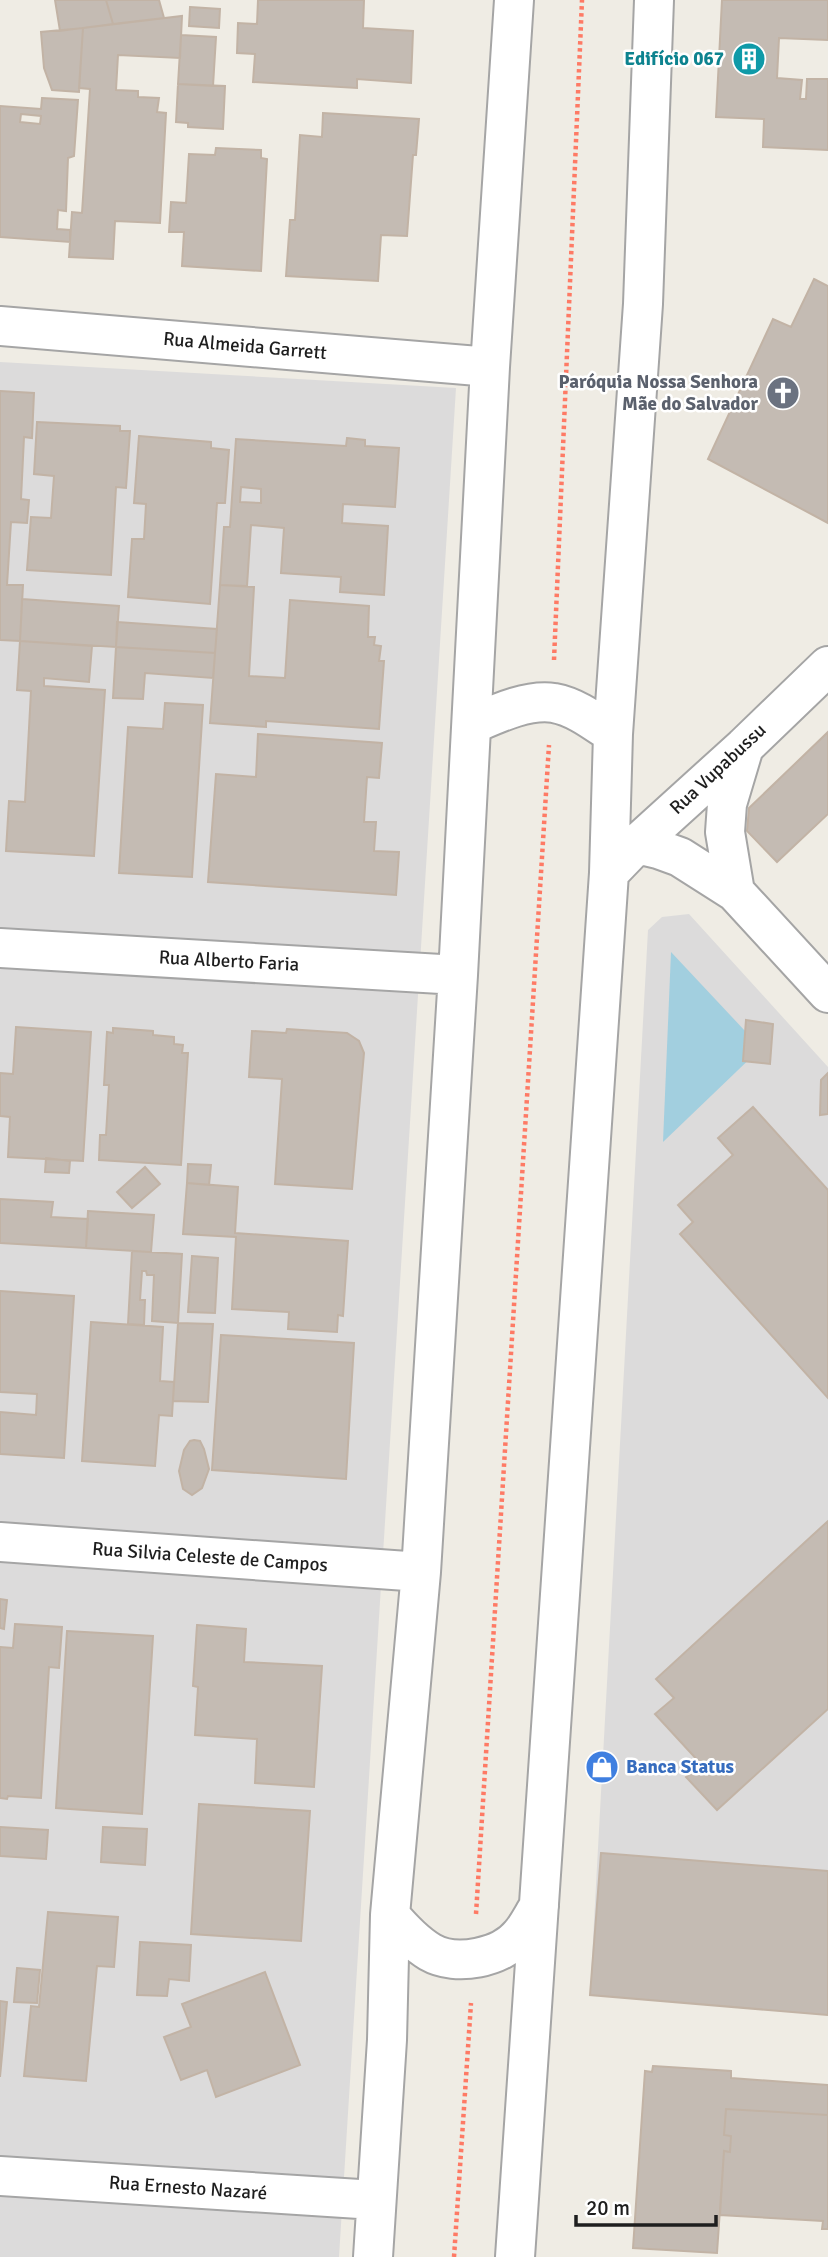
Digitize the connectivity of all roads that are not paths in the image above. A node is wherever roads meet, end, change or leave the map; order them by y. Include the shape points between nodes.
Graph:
1 (514, 0) edge
2 (654, 0) edge
3 (0, 326) edge
4 (490, 367) junction
5 (828, 666) edge
6 (472, 724) junction
7 (613, 734) junction
8 (744, 747) junction
9 (637, 844) junction
10 (609, 873) junction
11 (735, 892) junction
12 (0, 948) edge
13 (458, 975) junction
14 (828, 993) edge
15 (0, 1542) edge
16 (421, 1572) junction
17 (539, 1906) junction
18 (390, 1915) junction
19 (0, 2176) edge
20 (375, 2200) junction
21 (373, 2257) edge
22 (515, 2257) edge

1 - 4 street
2 - 7 street via 643,304
3 - 4 street, Rua Almeida Garrett
4 - 6 street
5 - 8 street, Rua Vupabussu
6 - 7 street via 502,711 552,703 575,710
6 - 13 street
7 - 10 street
8 - 9 street, Rua Vupabussu
8 - 11 street via 725,823
9 - 10 street, Rua Vupabussu
9 - 11 street via 680,858
10 - 17 street
11 - 14 street
12 - 13 street, Rua Alberto Faria
13 - 16 street
15 - 16 street, Rua Silvia Celeste de Campos
16 - 18 street
17 - 18 street via 520,1937 473,1960 431,1953
17 - 22 street
18 - 20 street via 387,2040
19 - 20 street, Rua Ernesto Nazaré
20 - 21 street

